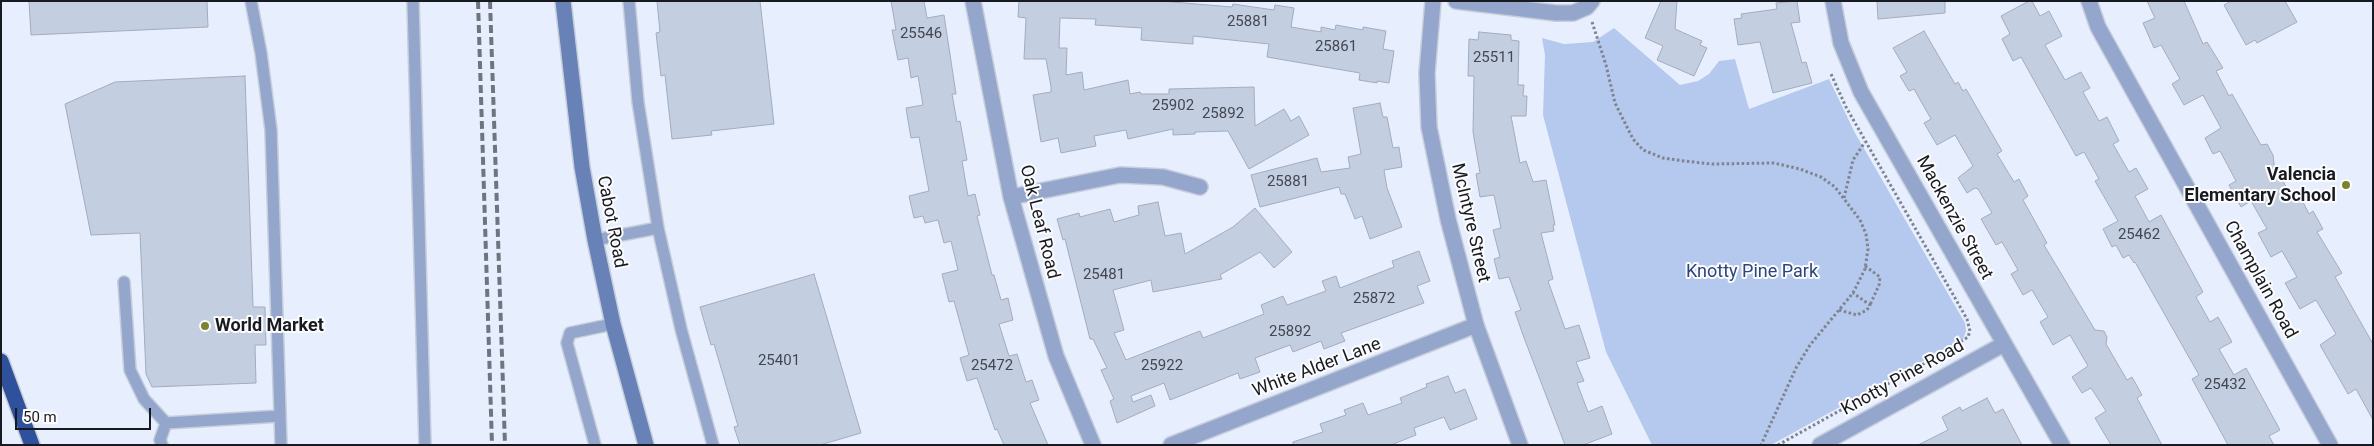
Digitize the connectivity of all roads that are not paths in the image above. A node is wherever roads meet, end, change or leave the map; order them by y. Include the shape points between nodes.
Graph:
1 (251, 1) edge
2 (413, 1) edge
3 (563, 1) edge
4 (629, 1) edge
5 (974, 1) edge
6 (1433, 1) edge
7 (1456, 1) edge
8 (1833, 1) edge
9 (2089, 1) edge
10 (1589, 4) edge
11 (1200, 187) dead end
12 (1011, 196) junction
13 (658, 228) junction
14 (595, 240) junction
15 (124, 282) dead end
16 (612, 324) junction
17 (1476, 325) junction
18 (2004, 344) junction
19 (1, 361) edge
20 (280, 416) junction
21 (166, 423) junction
22 (32, 445) edge
23 (162, 445) edge
24 (281, 445) edge
25 (425, 445) edge
26 (595, 445) edge
27 (646, 445) edge
28 (713, 445) edge
29 (1093, 445) edge
30 (1171, 445) edge
31 (1520, 445) edge
32 (1820, 445) edge
33 (2062, 445) edge
34 (2330, 445) edge

1 - 20 lane via 262,53 270,130
2 - 25 lane
3 - 14 main road, Cabot Road via 581,157
4 - 13 lane via 638,102
5 - 12 street, Oak Leaf Road
6 - 17 street, McIntyre Street via 1427,73 1430,127 1448,219
7 - 10 street via 1556,13 1573,13
8 - 18 street, Mackenzie Street via 1841,43 1861,92
9 - 34 street, Champlain Road via 2098,27
11 - 12 street via 1162,177 1120,175
12 - 29 street, Oak Leaf Road via 1056,356
13 - 14 lane
13 - 28 lane via 681,329
14 - 16 main road, Cabot Road
15 - 21 lane via 130,370 144,399
16 - 26 lane via 570,333 568,343
16 - 27 main road, Cabot Road
17 - 30 street, White Alder Lane
17 - 31 street, McIntyre Street
18 - 32 street, Knotty Pine Road
18 - 33 street, Mackenzie Street
19 - 22 highway
20 - 21 lane
20 - 24 lane
21 - 23 lane via 160,440

